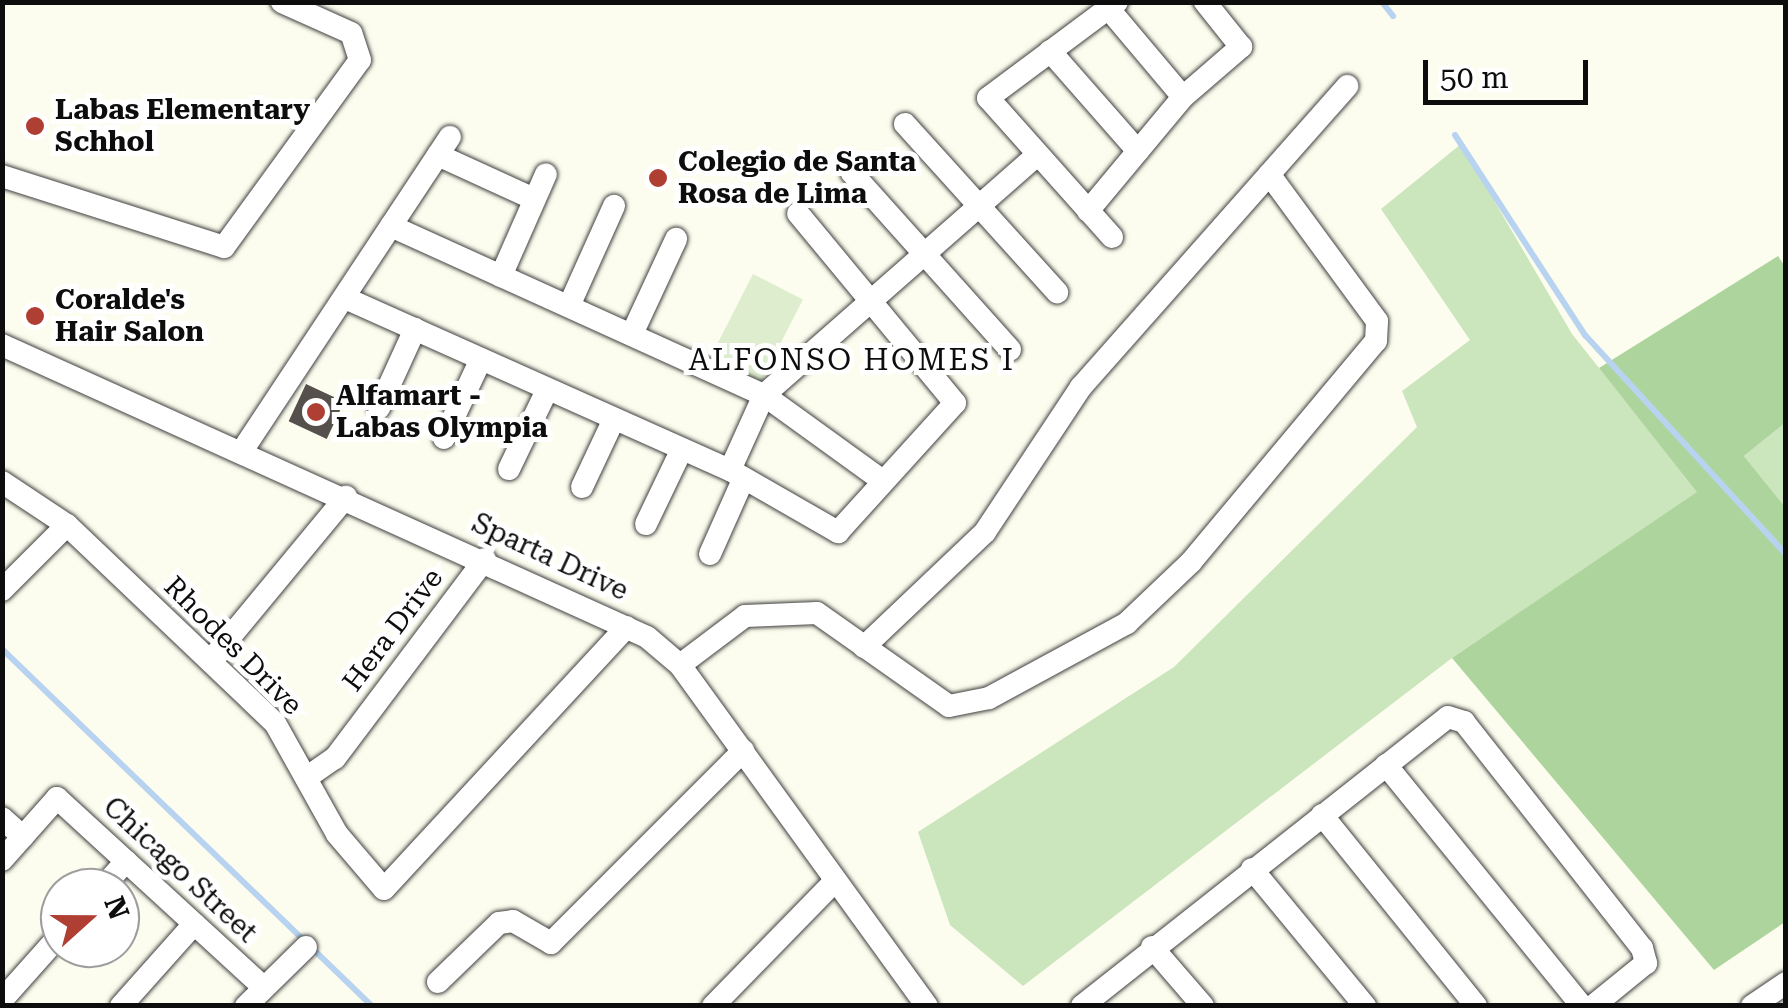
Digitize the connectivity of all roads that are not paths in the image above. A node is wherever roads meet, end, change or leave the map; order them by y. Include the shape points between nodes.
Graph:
1 (282, 2) edge
2 (1205, 2) edge
3 (1112, 5) edge
4 (1050, 51) junction
5 (1346, 86) dead end
6 (1183, 96) junction
7 (905, 124) dead end
8 (1138, 151) junction
9 (1036, 156) junction
10 (546, 174) dead end
11 (852, 174) dead end
12 (1270, 174) junction
13 (6, 178) edge
14 (534, 198) junction
15 (2, 204) edge
16 (614, 206) dead end
17 (980, 206) junction
18 (1088, 211) junction
19 (798, 214) dead end
20 (391, 226) junction
21 (1112, 237) dead end
22 (676, 239) dead end
23 (922, 255) junction
24 (501, 276) junction
25 (1057, 292) dead end
26 (346, 298) junction
27 (873, 303) junction
28 (568, 306) junction
29 (414, 329) junction
30 (632, 334) junction
31 (2, 345) edge
32 (1010, 350) dead end
33 (480, 358) junction
34 (548, 390) junction
35 (764, 396) junction
36 (379, 408) dead end
37 (614, 418) junction
38 (444, 438) dead end
39 (244, 448) junction
40 (682, 449) junction
41 (509, 469) dead end
42 (737, 475) junction
43 (2, 482) edge
44 (883, 482) junction
45 (582, 487) dead end
46 (346, 497) junction
47 (646, 524) dead end
48 (67, 526) junction
49 (710, 554) dead end
50 (485, 558) junction
51 (2, 590) edge
52 (628, 627) junction
53 (864, 648) junction
54 (211, 660) junction
55 (680, 665) junction
56 (743, 752) junction
57 (1386, 764) junction
58 (306, 778) junction
59 (1322, 815) junction
60 (2, 818) edge
61 (23, 838) junction
62 (2, 860) edge
63 (126, 861) junction
64 (120, 868) edge
65 (1252, 869) junction
66 (834, 881) junction
67 (194, 924) junction
68 (306, 946) dead end
69 (1152, 947) junction
70 (40, 957) edge
71 (438, 982) dead end
72 (1786, 983) edge
73 (262, 986) junction
74 (2, 1000) edge
75 (1086, 1004) edge
76 (121, 1006) edge
77 (246, 1006) edge
78 (712, 1006) edge
79 (927, 1006) edge
80 (1203, 1006) edge
81 (1365, 1006) edge
82 (1476, 1006) edge
83 (1582, 1006) edge
84 (1593, 1006) edge
85 (1752, 1006) edge

1 - 13 street via 351,33 360,60 224,247
2 - 6 street via 1241,47
3 - 4 street
3 - 6 street
4 - 8 street
4 - 9 street via 988,98
5 - 12 street
6 - 8 street
7 - 17 street
8 - 18 street
9 - 17 street
9 - 18 street
10 - 14 street
11 - 23 street
12 - 53 street via 1081,388 985,532
12 - 53 street via 1377,321 1376,341 1191,562 1127,623 989,698 949,706
13 - 15 street
14 - 20 street via 444,146
14 - 24 street
16 - 28 street
17 - 23 street
17 - 25 street
18 - 21 street
19 - 27 street
20 - 24 street
20 - 26 street
22 - 30 street
23 - 27 street
23 - 32 street
24 - 28 street
26 - 29 street
26 - 39 street
27 - 35 street
27 - 44 street via 956,403
28 - 30 street
29 - 33 street
29 - 36 street
30 - 35 street
31 - 39 street, Sparta Drive
33 - 34 street
33 - 38 street
34 - 37 street
34 - 41 street
35 - 42 street
35 - 44 street
37 - 40 street
37 - 45 street
39 - 46 street, Sparta Drive
40 - 42 street
40 - 47 street
42 - 44 street via 829,533
42 - 49 street
43 - 48 street, Rhodes Drive
46 - 50 street, Sparta Drive
46 - 54 street
48 - 51 street
48 - 54 street, Rhodes Drive
50 - 52 street, Sparta Drive
50 - 58 street, Hera Drive via 335,758
52 - 55 street, Sparta Drive
52 - 58 street, Rhodes Drive via 384,889
53 - 55 street via 816,612 745,616
54 - 58 street, Rhodes Drive via 275,723
55 - 56 street, Sparta Drive
56 - 66 street, Sparta Drive
56 - 71 street via 550,943 513,921 499,923
57 - 59 street
57 - 83 street
57 - 84 street via 1448,717 1464,722 1642,948 1646,964
59 - 65 street
59 - 82 street
60 - 61 street
61 - 62 street
61 - 63 street, Chicago Street via 57,798
63 - 64 street
63 - 67 street, Chicago Street
65 - 69 street
65 - 81 street
66 - 78 street
66 - 79 street, Sparta Drive
67 - 73 street, Chicago Street
67 - 76 street
68 - 73 street
69 - 75 street
69 - 80 street
70 - 74 street
72 - 85 street
73 - 77 street

